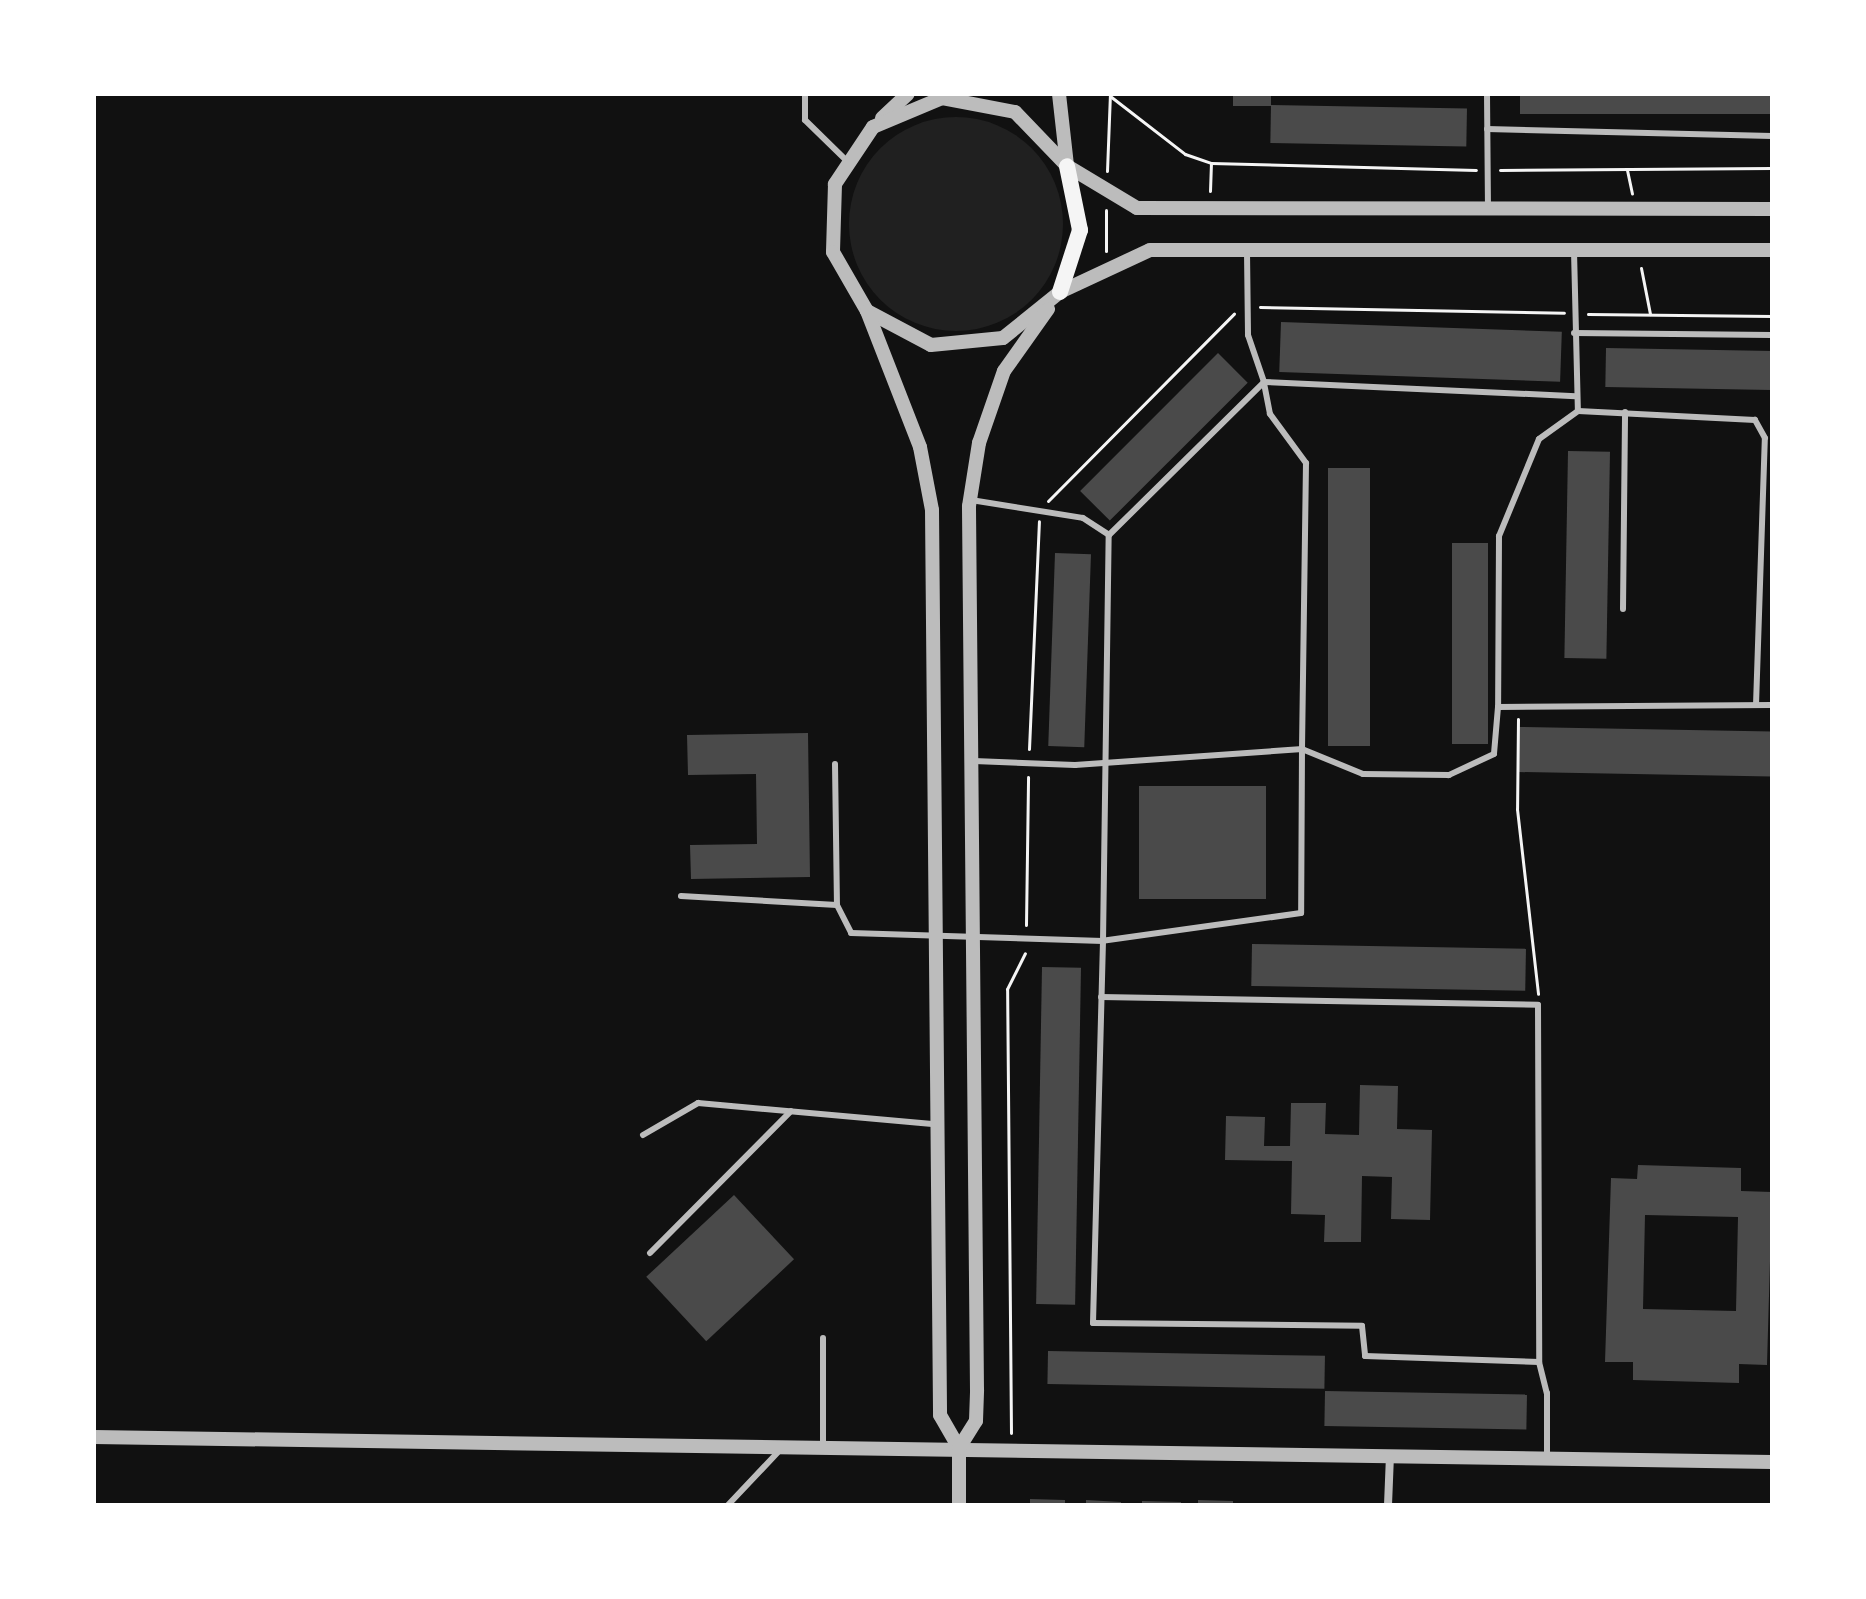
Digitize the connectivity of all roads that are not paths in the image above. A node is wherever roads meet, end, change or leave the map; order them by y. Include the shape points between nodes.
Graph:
1 (805, 94) edge
2 (908, 94) edge
3 (1059, 94) edge
4 (1487, 94) edge
5 (873, 127) junction
6 (1487, 129) junction
7 (1772, 136) edge
8 (849, 163) junction
9 (1067, 166) junction
10 (1488, 208) junction
11 (1772, 209) edge
12 (1247, 247) junction
13 (1574, 248) junction
14 (1772, 250) edge
15 (1060, 292) junction
16 (867, 311) junction
17 (1574, 333) junction
18 (1772, 335) edge
19 (1264, 382) junction
20 (1576, 396) junction
21 (1578, 411) junction
22 (1625, 412) junction
23 (970, 500) junction
24 (1109, 535) junction
25 (1623, 609) dead end
26 (1756, 705) junction
27 (1772, 705) edge
28 (1498, 707) junction
29 (1302, 749) junction
30 (1107, 758) junction
31 (972, 761) junction
32 (835, 764) dead end
33 (681, 896) dead end
34 (837, 905) junction
35 (932, 935) junction
36 (974, 935) junction
37 (1103, 941) junction
38 (1101, 997) junction
39 (791, 1111) junction
40 (935, 1124) junction
41 (643, 1135) dead end
42 (650, 1253) dead end
43 (823, 1338) dead end
44 (1539, 1362) junction
45 (94, 1437) edge
46 (784, 1446) junction
47 (823, 1447) junction
48 (959, 1448) junction
49 (1390, 1456) junction
50 (1547, 1458) junction
51 (1772, 1462) edge
52 (728, 1505) edge
53 (959, 1505) edge
54 (1388, 1505) edge

1 - 8 lane via 805,120
2 - 5 street
3 - 9 street
4 - 6 lane
5 - 8 street
5 - 9 street via 942,98 1015,112
6 - 7 lane
6 - 10 lane
8 - 16 street via 835,184 833,252
9 - 10 street via 1137,208
9 - 15 main road via 1080,230
10 - 11 street
12 - 13 street
12 - 15 street via 1150,250
12 - 19 lane via 1248,308
13 - 14 street
13 - 17 lane
15 - 16 street via 1003,338 931,345
15 - 23 street via 1004,371 979,443
16 - 35 street via 920,447 932,510
17 - 18 lane
17 - 20 lane
19 - 20 lane
19 - 24 lane
19 - 29 lane via 1270,414 1306,463
20 - 21 lane
21 - 22 lane
21 - 28 lane via 1539,439 1499,536
22 - 25 lane
22 - 26 lane via 1740,414 1755,420 1765,438
23 - 24 lane via 1083,518
23 - 31 street
24 - 30 lane
26 - 27 lane
26 - 28 lane
28 - 29 lane via 1494,754 1449,775 1363,774
29 - 30 lane
29 - 37 lane via 1301,913
30 - 31 lane
30 - 37 lane
31 - 36 street
32 - 34 lane
33 - 34 lane
34 - 35 lane via 851,933
35 - 36 lane
35 - 40 street
36 - 37 lane
36 - 48 street via 977,1390 976,1421
37 - 38 lane
38 - 44 lane via 1538,1005
38 - 44 lane via 1093,1323 1362,1326 1365,1356
39 - 40 lane
39 - 41 lane via 698,1103
39 - 42 lane
40 - 48 street via 940,1415
43 - 47 lane
44 - 50 lane via 1547,1393
45 - 46 street
46 - 47 street
46 - 52 lane
47 - 48 street
48 - 49 street
48 - 53 street
49 - 50 street
49 - 54 street
50 - 51 street

